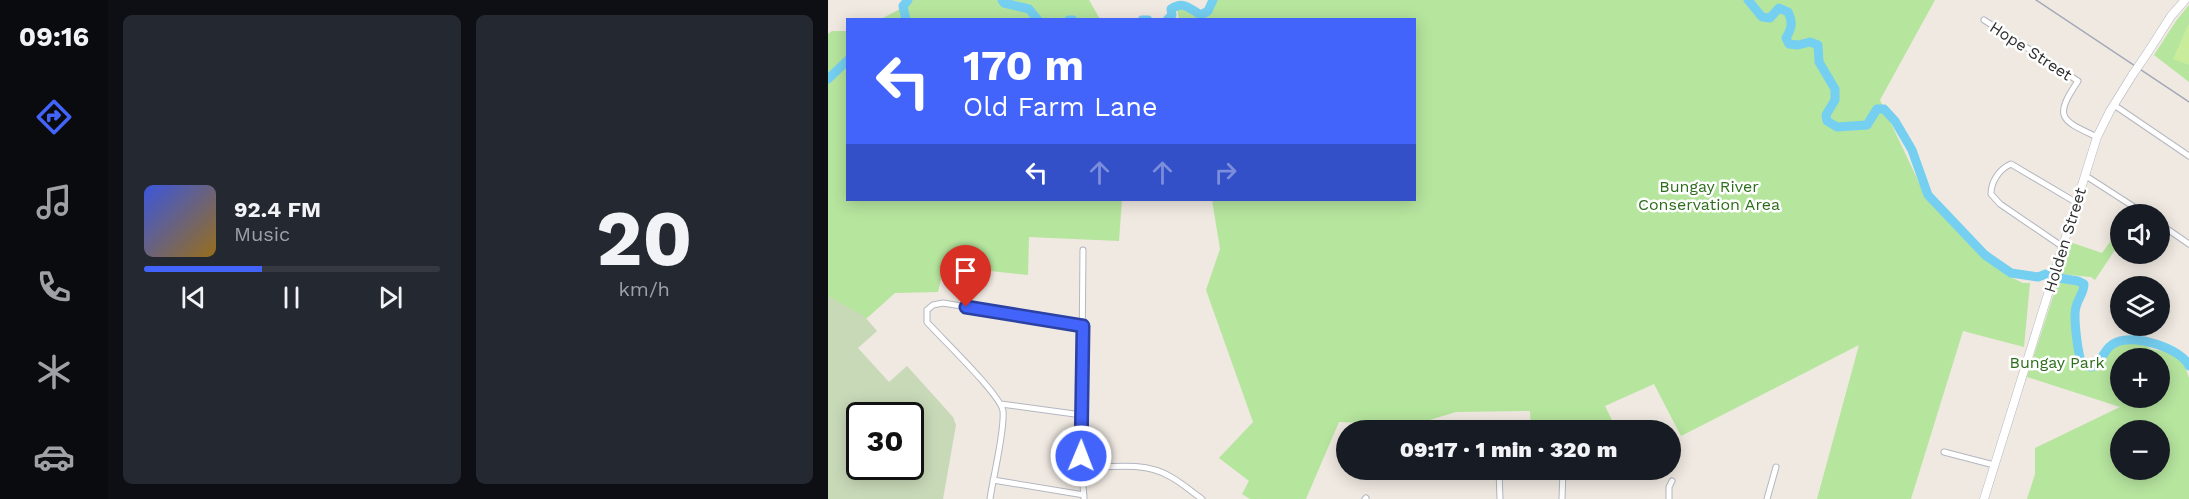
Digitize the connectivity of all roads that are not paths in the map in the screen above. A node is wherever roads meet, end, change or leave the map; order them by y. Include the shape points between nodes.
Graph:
1 (2185, 0) edge
2 (1984, 20) dead end
3 (2114, 105) junction
4 (2097, 137) junction
5 (2189, 156) edge
6 (2086, 176) junction
7 (2077, 203) junction
8 (2129, 204) edge
9 (2170, 231) edge
10 (2189, 244) edge
11 (2063, 246) junction
12 (1083, 250) dead end
13 (1083, 326) junction
14 (1001, 404) junction
15 (1082, 415) junction
16 (1944, 452) dead end
17 (1994, 465) junction
18 (1776, 467) dead end
19 (1082, 468) junction
20 (993, 480) junction
21 (1499, 480) edge
22 (1563, 480) edge
23 (1672, 481) dead end
24 (1084, 497) edge
25 (990, 499) edge
26 (1202, 499) edge
27 (1500, 499) edge
28 (1562, 499) edge
29 (1669, 499) edge
30 (1767, 499) edge
31 (1984, 499) edge

1 - 3 main road, Holden Street, bridge
2 - 4 street, Hope Street via 2078,81 2062,108 2063,115 2068,122
3 - 4 main road, Holden Street
3 - 5 street
4 - 6 main road, Holden Street
6 - 7 main road, Holden Street
6 - 8 street
7 - 11 main road, Holden Street
7 - 11 street via 2011,164 1999,172 1991,188 2000,204
9 - 10 street
11 - 17 main road, Holden Street
12 - 13 street
13 - 14 street via 943,303 929,307 925,314 927,322
13 - 15 street
14 - 15 street
14 - 20 street
15 - 19 street
16 - 17 street
17 - 31 main road, Holden Street
18 - 30 street
19 - 24 street
19 - 26 street via 1155,470
20 - 24 street
20 - 25 street
21 - 27 street
22 - 28 street
23 - 29 street

